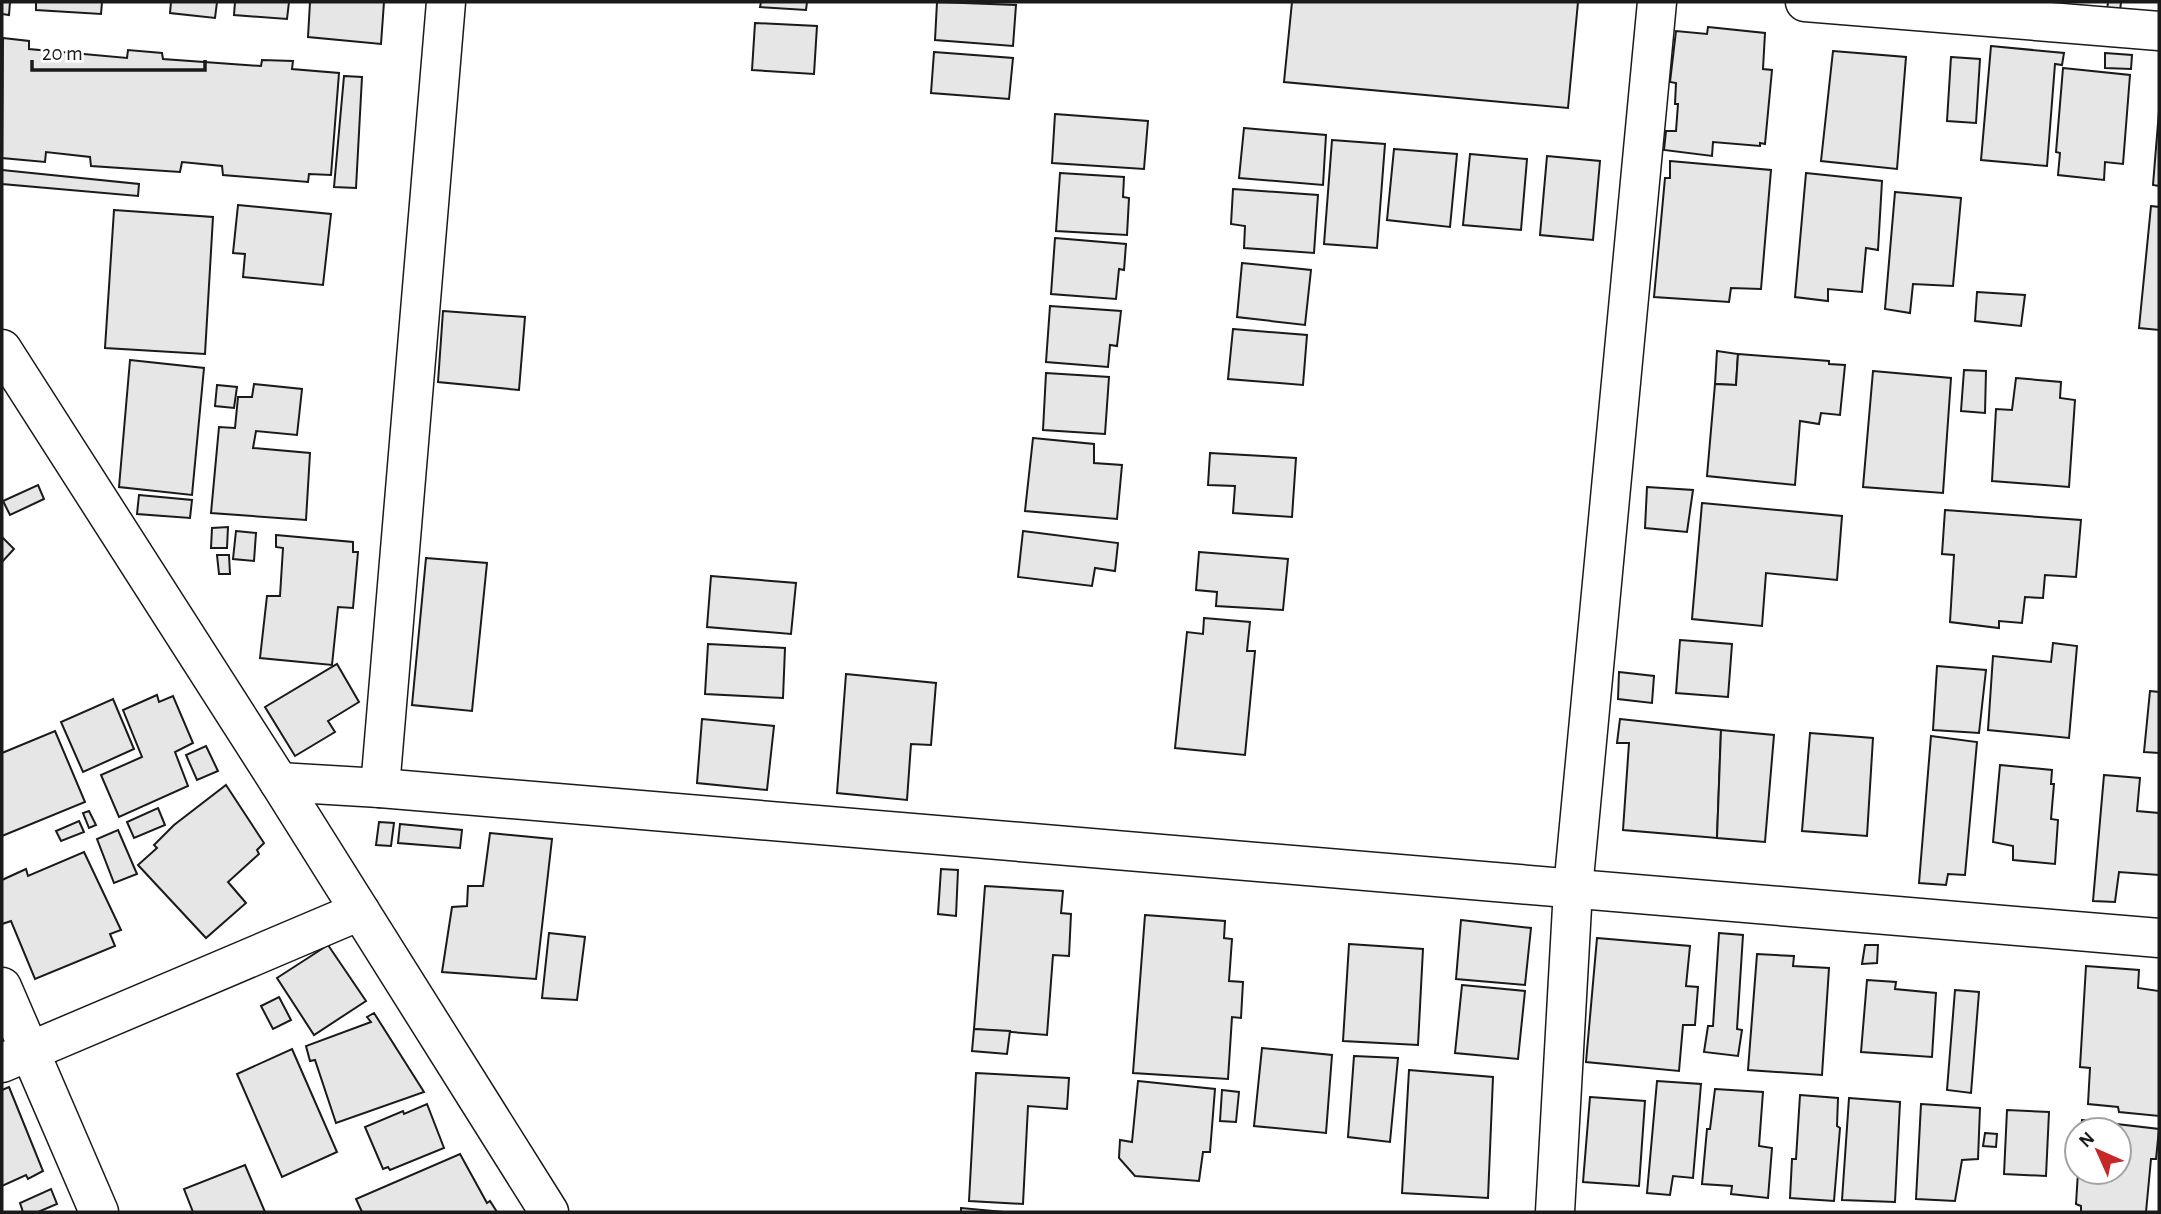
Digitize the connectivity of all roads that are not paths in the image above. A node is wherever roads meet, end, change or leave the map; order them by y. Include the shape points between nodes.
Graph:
1 (446, 2) edge
2 (1657, 2) edge
3 (1805, 2) edge
4 (2159, 31) edge
5 (2, 349) edge
6 (279, 782) junction
7 (380, 788) junction
8 (1573, 889) junction
9 (360, 911) junction
10 (2159, 938) edge
11 (2, 987) edge
12 (16, 1057) edge
13 (99, 1212) edge
14 (549, 1212) edge
15 (1555, 1212) edge

1 - 7 street
2 - 8 street
3 - 4 street
5 - 6 street
6 - 7 street
6 - 9 street
7 - 8 street
8 - 10 street
8 - 15 street
9 - 12 street
9 - 14 street
11 - 12 street
12 - 13 street

